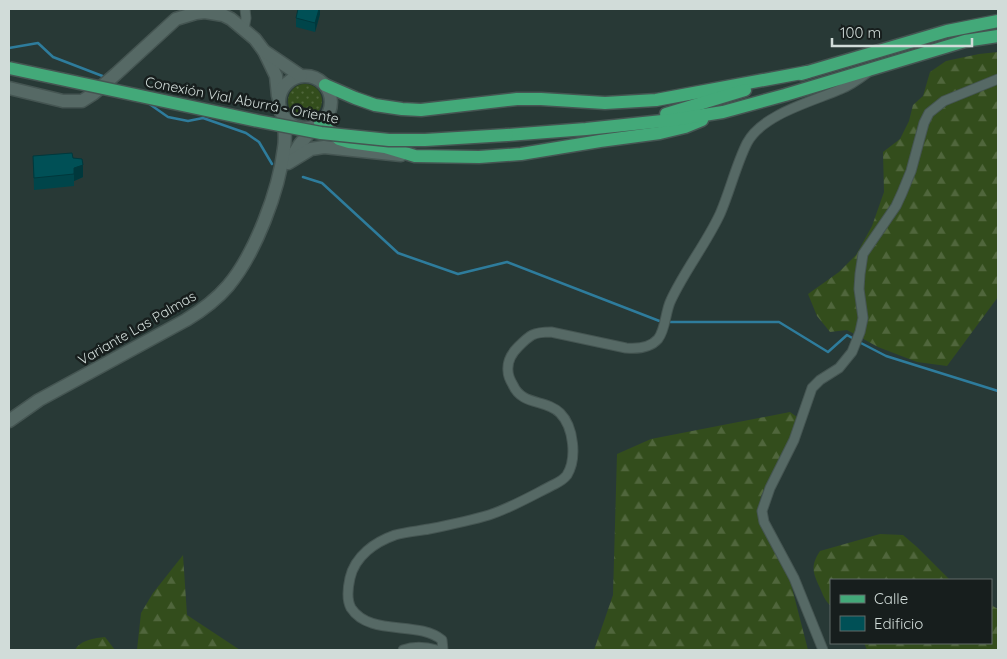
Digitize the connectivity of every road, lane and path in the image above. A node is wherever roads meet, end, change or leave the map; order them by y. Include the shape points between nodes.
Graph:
1 (245, 9) edge
2 (202, 10) edge
3 (998, 21) edge
4 (244, 29) junction
5 (998, 36) edge
6 (264, 51) junction
7 (9, 68) edge
8 (873, 68) junction
9 (807, 72) junction
10 (301, 76) junction
11 (998, 79) edge
12 (325, 85) junction
13 (9, 88) edge
14 (279, 97) junction
15 (723, 112) junction
16 (284, 118) junction
17 (318, 124) junction
18 (621, 125) junction
19 (415, 156) junction
20 (288, 163) junction
21 (277, 182) junction
22 (9, 421) edge
23 (403, 650) edge
24 (437, 650) edge
25 (443, 650) edge
26 (823, 650) edge

1 - 4 street
2 - 4 main road via 232,19
2 - 13 main road via 176,19 82,101
3 - 9 main road via 946,31
4 - 6 main road
5 - 8 main road via 965,41
6 - 10 main road
6 - 14 main road via 276,76
7 - 18 main road, Conexión Vial Aburrá - Oriente, bridge via 258,121 354,137 407,140
8 - 15 main road
8 - 25 street via 854,83 785,112 759,128 748,140 720,215 675,293 658,339 648,346 634,349 551,332 532,334 510,356 508,374 515,391 526,400 554,408 566,422 573,448 567,474 555,484 489,515 396,535 370,548 355,564 348,586 351,608 371,622 430,632 442,640
9 - 12 main road via 648,101 605,103 541,98 421,110 375,105
9 - 18 main road
10 - 12 main road via 316,78
10 - 14 main road via 284,85
11 - 26 street via 944,102 929,113 896,206 863,254 859,288 863,318 858,338 839,368 812,388 794,440 762,511 764,522 794,578
12 - 17 main road via 331,100 330,109
14 - 16 main road via 279,108
15 - 18 main road
15 - 19 main road via 660,133 521,154
16 - 17 main road via 298,127
16 - 21 main road, Variante Las Palmas via 284,147
17 - 19 main road via 339,139
17 - 20 main road, Variante Las Palmas
19 - 20 main road via 324,147 311,149
20 - 21 main road, Variante Las Palmas
21 - 22 main road, Variante Las Palmas via 244,265 204,308 39,400
23 - 24 street via 427,647

